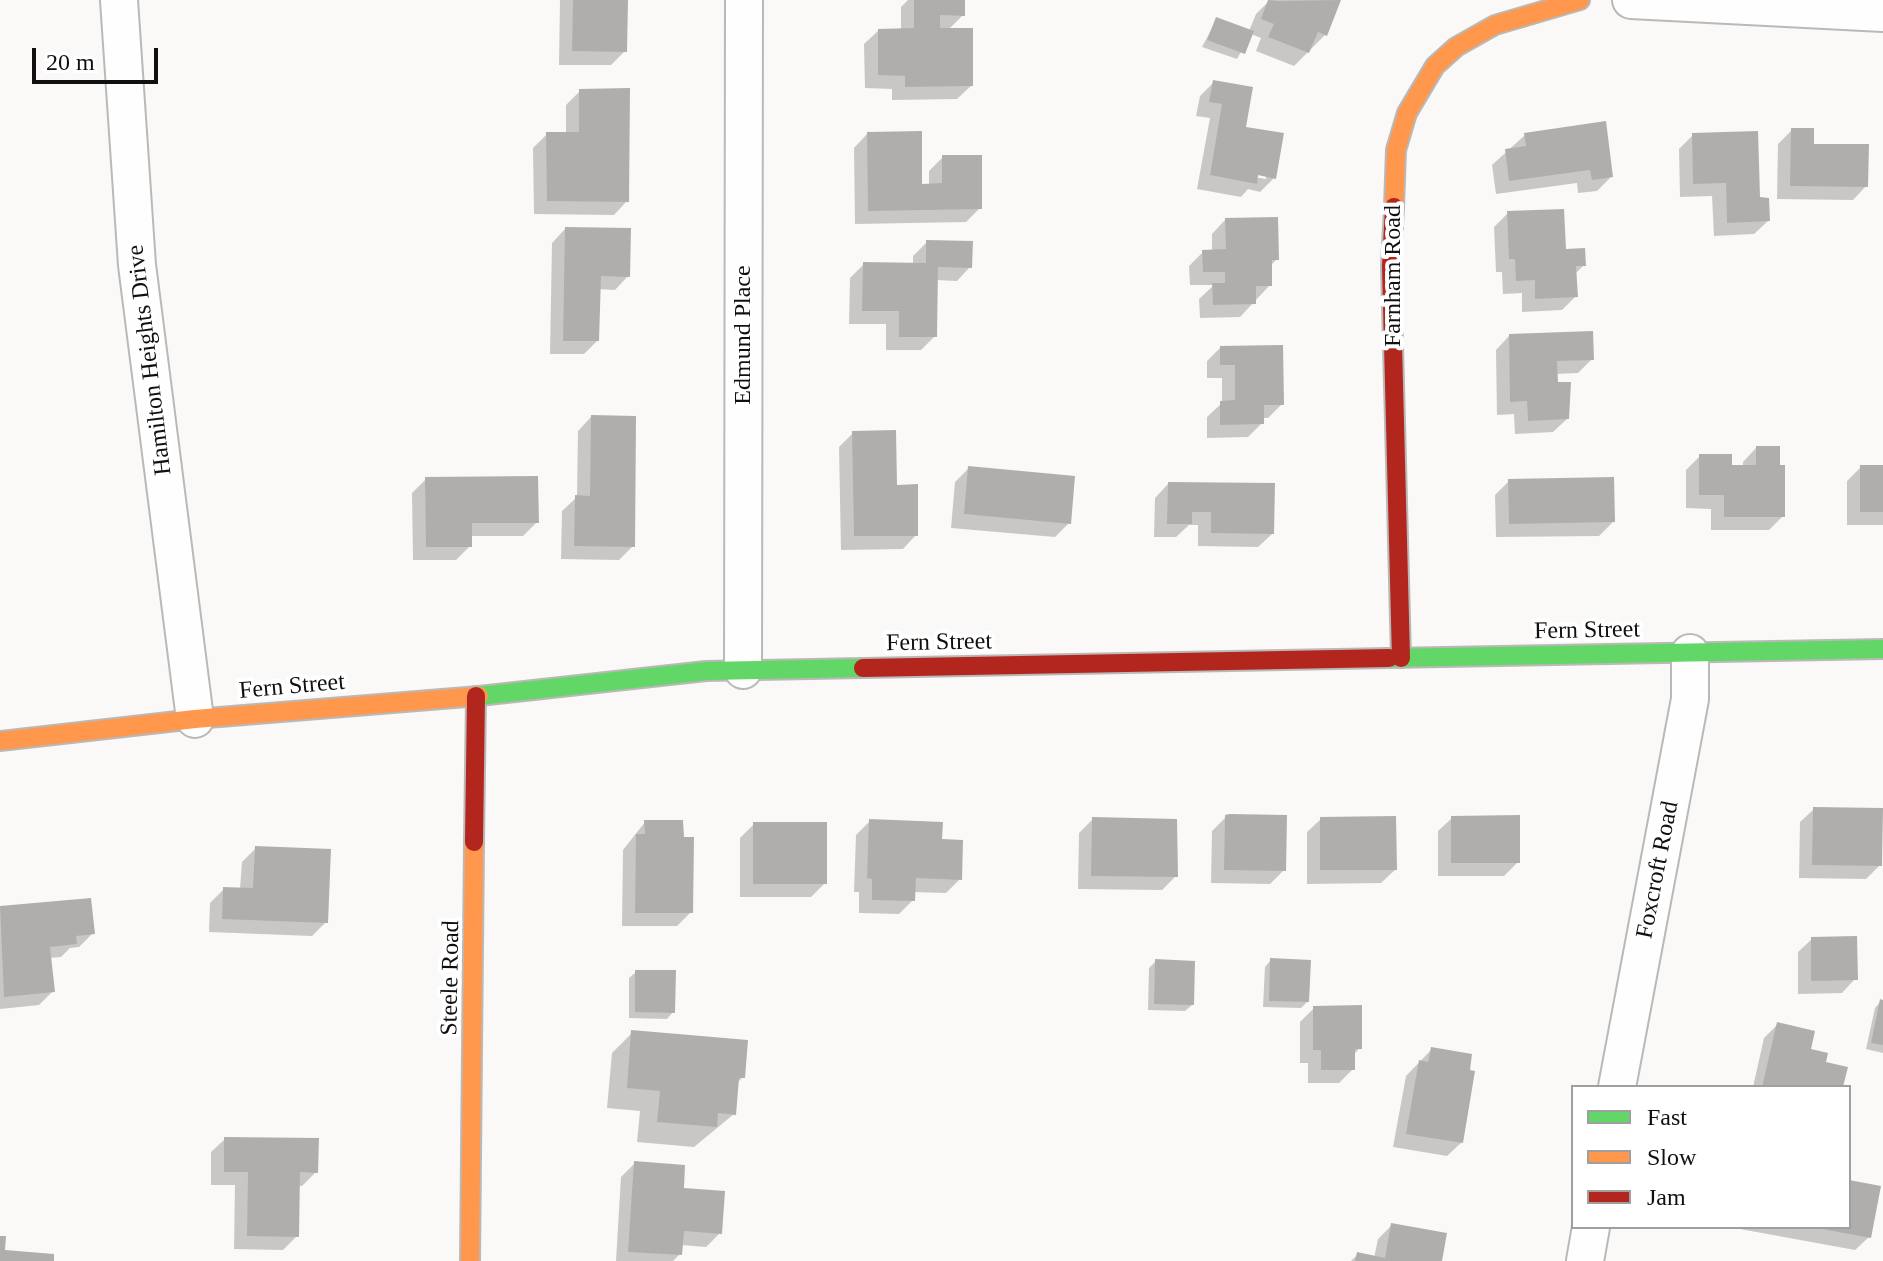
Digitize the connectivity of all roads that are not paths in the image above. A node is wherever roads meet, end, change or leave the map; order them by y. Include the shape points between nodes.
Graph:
1 (119, 0) edge
2 (744, 0) edge
3 (1580, 0) edge
4 (1631, 0) edge
5 (1883, 13) edge
6 (1883, 649) edge
7 (1690, 653) junction
8 (1401, 658) junction
9 (743, 670) junction
10 (476, 696) junction
11 (195, 719) junction
12 (0, 741) edge
13 (1617, 1085) edge
14 (1591, 1229) edge
15 (470, 1261) edge
16 (1585, 1261) edge

1 - 11 street, Hamilton Heights Drive via 137,265
2 - 9 street, Edmund Place
3 - 8 street, Farnham Road via 1495,25 1456,47 1420,88 1396,150 1391,266
4 - 5 street
6 - 7 street, Fern Street
7 - 8 street, Fern Street
7 - 13 street, Foxcroft Road via 1690,699
8 - 9 street, Fern Street
9 - 10 street, Fern Street
10 - 11 street, Fern Street
10 - 15 street, Steele Road
11 - 12 street, Fern Street
14 - 16 street

